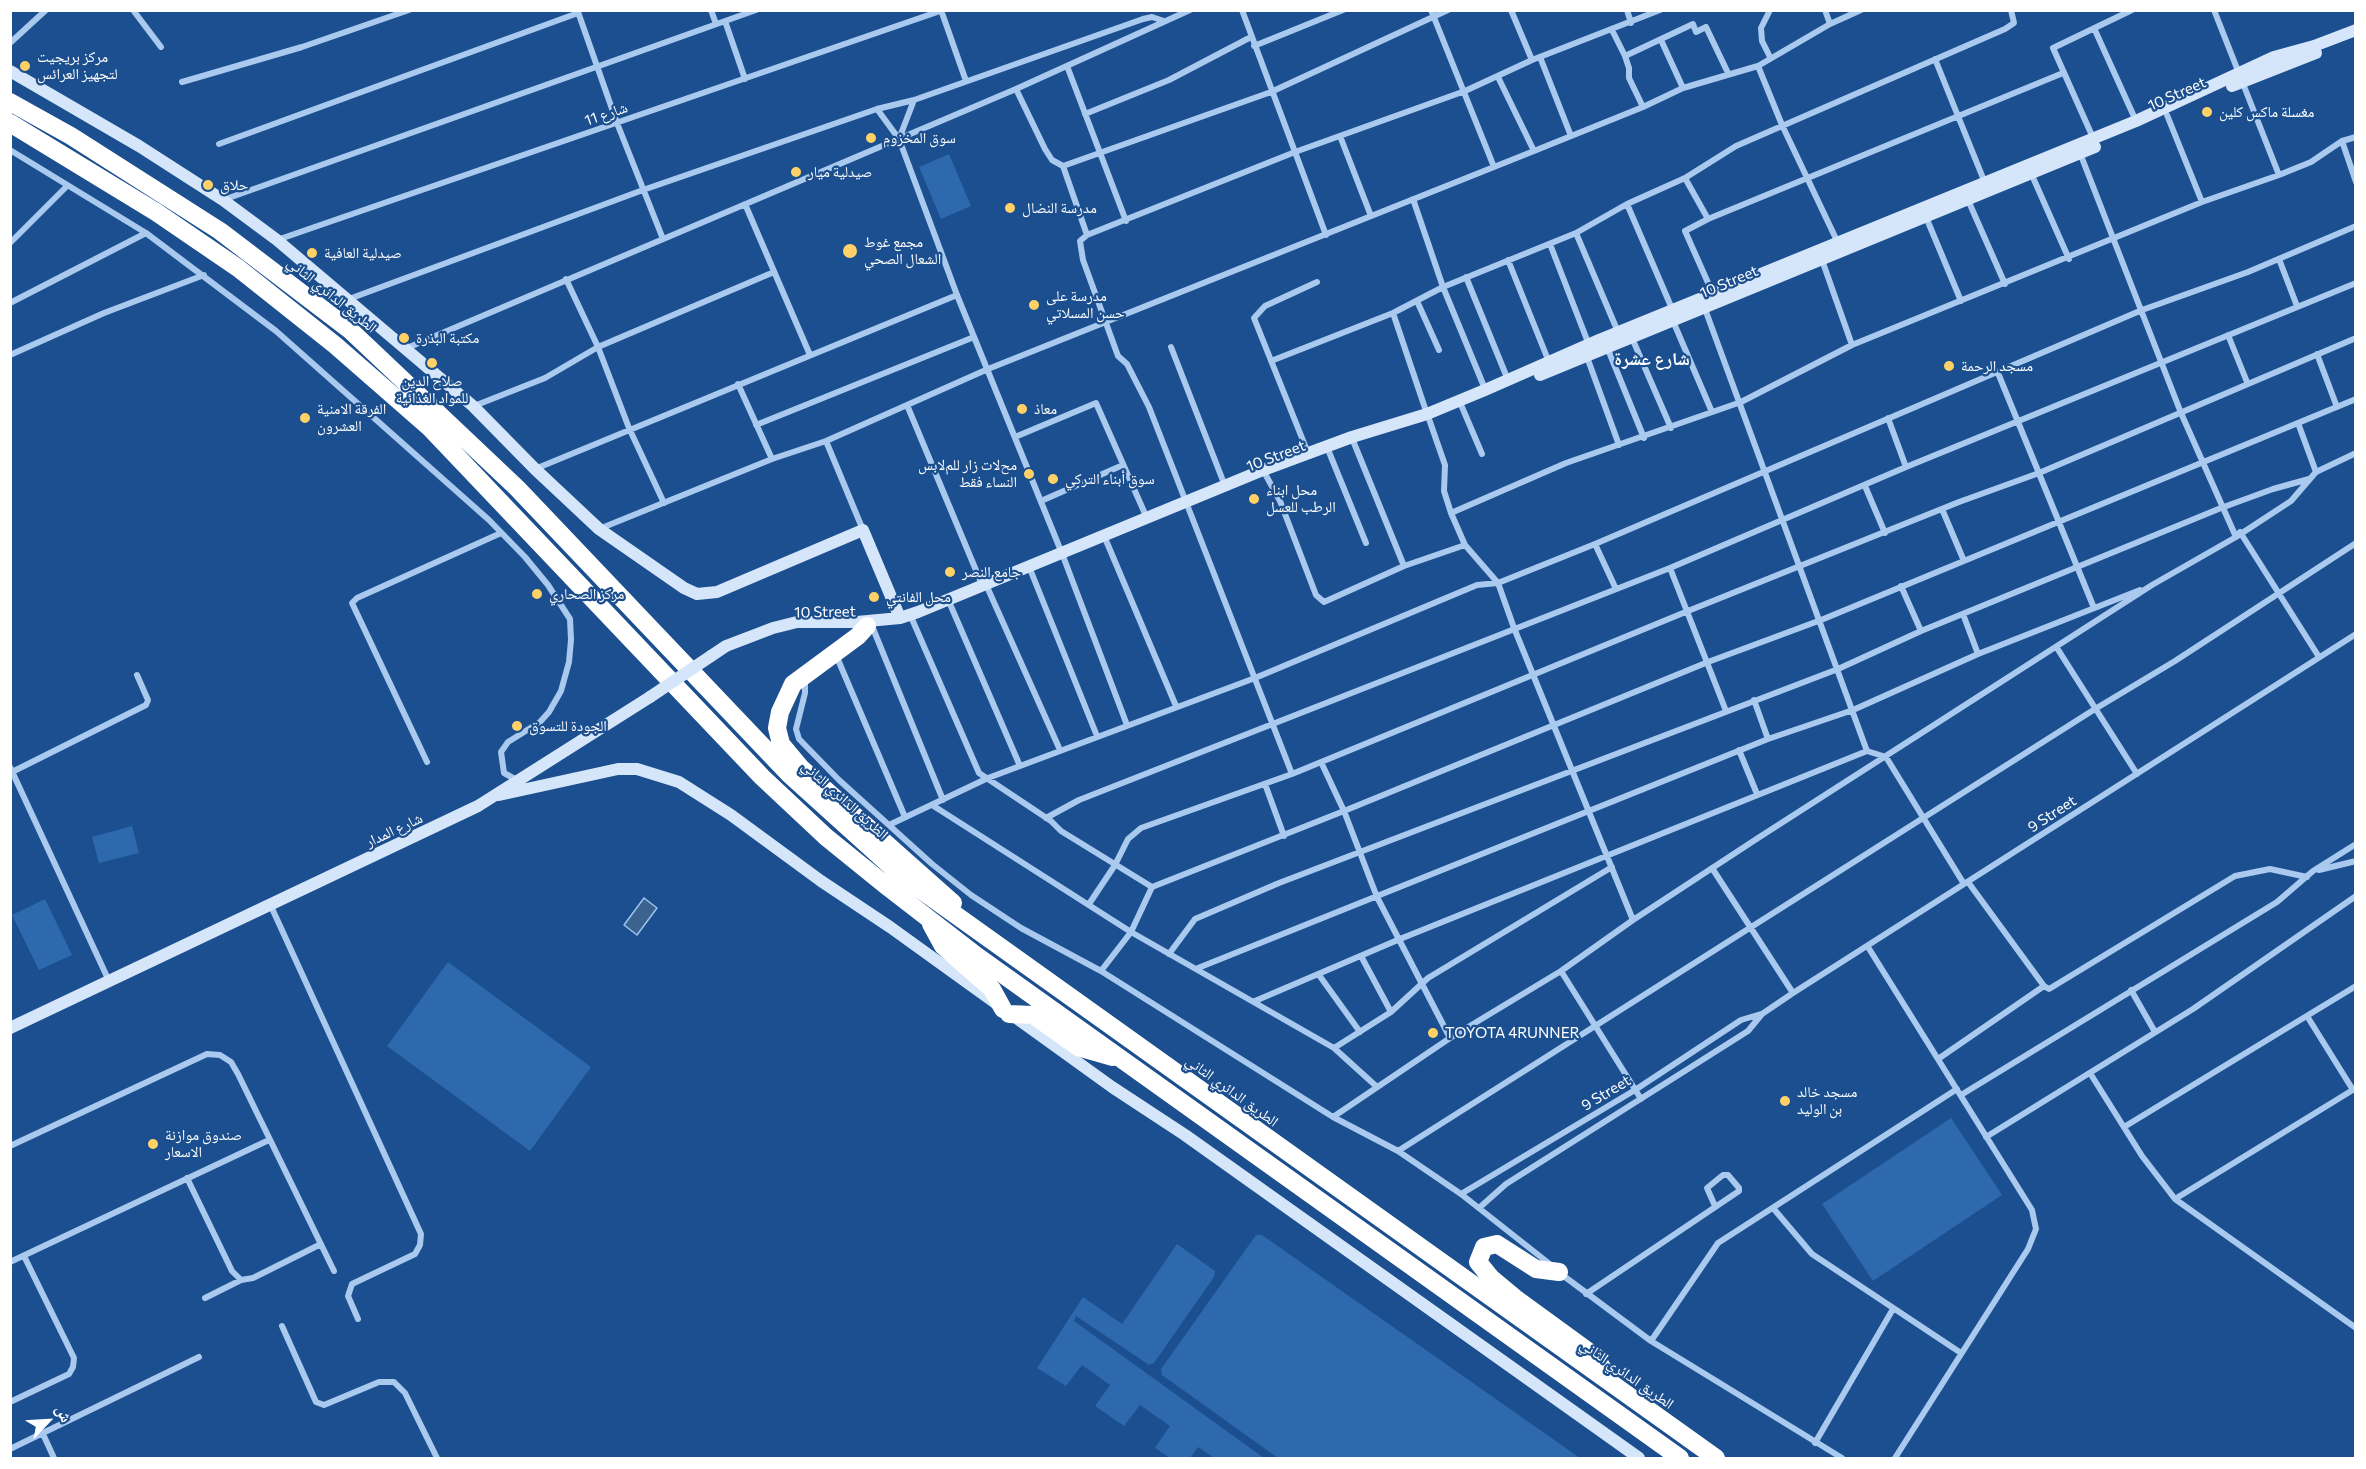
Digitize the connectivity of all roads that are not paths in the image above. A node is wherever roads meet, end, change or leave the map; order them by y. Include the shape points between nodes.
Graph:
1 (46, 10) edge
2 (133, 10) edge
3 (409, 10) edge
4 (711, 10) edge
5 (756, 10) edge
6 (1242, 10) edge
7 (1343, 10) edge
8 (1431, 10) edge
9 (1448, 10) edge
10 (1511, 10) edge
11 (1627, 10) edge
12 (1660, 10) edge
13 (1770, 10) edge
14 (1825, 10) edge
15 (1861, 10) edge
16 (2011, 10) edge
17 (2132, 10) edge
18 (2214, 10) edge
19 (942, 11) edge
20 (1186, 11) edge
21 (578, 12) edge
22 (1434, 18) junction
23 (725, 21) junction
24 (1164, 21) junction
25 (1631, 23) junction
26 (716, 24) junction
27 (1830, 24) junction
28 (2094, 28) junction
29 (1612, 30) junction
30 (2355, 30) edge
31 (1251, 37) junction
32 (2355, 38) edge
33 (1661, 40) junction
34 (10, 43) edge
35 (1254, 46) junction
36 (161, 47) dead end
37 (1625, 56) junction
38 (1540, 57) junction
39 (1770, 57) junction
40 (1935, 59) junction
41 (1532, 60) junction
42 (597, 65) junction
43 (1067, 66) junction
44 (1758, 66) junction
45 (10, 71) edge
46 (1728, 73) junction
47 (2063, 73) junction
48 (1498, 77) junction
49 (2242, 77) junction
50 (745, 79) junction
51 (966, 81) junction
52 (182, 82) dead end
53 (1683, 88) junction
54 (1016, 89) junction
55 (1465, 91) junction
56 (1271, 92) junction
57 (914, 100) junction
58 (10, 102) edge
59 (1643, 107) junction
60 (877, 110) junction
61 (1085, 114) junction
62 (1957, 115) junction
63 (2167, 115) junction
64 (2136, 121) junction
65 (10, 123) edge
66 (617, 123) junction
67 (1782, 125) junction
68 (1340, 136) junction
69 (1571, 136) junction
70 (2355, 137) edge
71 (899, 139) junction
72 (2342, 141) junction
73 (2095, 142) junction
74 (219, 144) dead end
75 (1534, 151) junction
76 (13, 152) edge
77 (1101, 152) junction
78 (1295, 152) junction
79 (2080, 153) junction
80 (10, 159) edge
81 (1063, 166) junction
82 (1494, 167) junction
83 (2031, 173) junction
84 (2279, 175) junction
85 (1685, 178) junction
86 (1808, 180) junction
87 (2355, 182) edge
88 (1985, 183) junction
89 (68, 186) junction
90 (644, 190) junction
91 (1413, 199) junction
92 (223, 200) junction
93 (1968, 200) junction
94 (2202, 202) junction
95 (745, 204) junction
96 (1627, 204) junction
97 (1371, 216) junction
98 (1926, 217) junction
99 (1708, 219) junction
100 (1126, 221) junction
101 (2355, 226) edge
102 (146, 233) junction
103 (1576, 234) junction
104 (1087, 235) junction
105 (1326, 235) junction
106 (663, 238) junction
107 (2113, 238) junction
108 (277, 240) junction
109 (10, 243) edge
110 (1550, 244) junction
111 (1840, 247) junction
112 (2068, 258) junction
113 (2279, 259) junction
114 (1508, 260) junction
115 (1822, 260) junction
116 (774, 272) junction
117 (204, 275) junction
118 (1467, 277) junction
119 (566, 279) junction
120 (1317, 282) dead end
121 (2005, 284) junction
122 (2355, 284) edge
123 (1443, 286) junction
124 (957, 295) junction
125 (1713, 295) junction
126 (349, 299) junction
127 (1417, 301) junction
128 (1961, 301) junction
129 (10, 303) edge
130 (2297, 306) junction
131 (1705, 309) junction
132 (2142, 310) junction
133 (1393, 313) junction
134 (1673, 316) junction
135 (1105, 322) junction
136 (1626, 333) junction
137 (2228, 335) junction
138 (975, 337) junction
139 (2355, 338) edge
140 (1605, 343) junction
141 (1852, 345) junction
142 (597, 347) junction
143 (1171, 347) dead end
144 (407, 348) junction
145 (1439, 351) dead end
146 (1588, 351) junction
147 (2317, 354) junction
148 (10, 355) edge
149 (810, 355) junction
150 (1271, 361) junction
151 (1549, 363) junction
152 (2162, 364) junction
153 (987, 369) junction
154 (1998, 373) junction
155 (1508, 381) junction
156 (2247, 382) junction
157 (738, 384) junction
158 (1485, 390) junction
159 (2355, 399) edge
160 (1741, 402) junction
161 (908, 405) junction
162 (474, 406) junction
163 (1462, 407) junction
164 (2337, 407) junction
165 (1712, 412) junction
166 (2181, 413) junction
167 (1428, 416) junction
168 (1888, 418) junction
169 (2017, 422) junction
170 (2298, 423) junction
171 (756, 425) junction
172 (629, 428) junction
173 (1671, 428) junction
174 (1016, 437) junction
175 (1644, 438) junction
176 (826, 441) junction
177 (1354, 443) junction
178 (1619, 445) junction
179 (1329, 452) junction
180 (1308, 453) junction
181 (2355, 453) edge
182 (1482, 454) dead end
183 (772, 459) junction
184 (2202, 462) junction
185 (1123, 465) junction
186 (1906, 467) junction
187 (534, 469) junction
188 (1764, 471) junction
189 (2316, 472) junction
190 (1265, 473) junction
191 (2039, 473) junction
192 (2309, 479) junction
193 (1225, 486) junction
194 (1865, 486) junction
195 (1041, 501) junction
196 (664, 503) junction
197 (1187, 504) junction
198 (2221, 508) junction
199 (1942, 509) junction
200 (1451, 513) junction
201 (1146, 516) junction
202 (1784, 520) junction
203 (2059, 523) junction
204 (599, 529) junction
205 (863, 530) junction
206 (501, 533) junction
207 (1885, 533) junction
208 (2238, 535) junction
209 (1105, 538) junction
210 (1366, 543) dead end
211 (2355, 543) edge
212 (1465, 544) junction
213 (1596, 544) junction
214 (1062, 554) junction
215 (1964, 561) junction
216 (1404, 566) junction
217 (1801, 566) junction
218 (1670, 568) junction
219 (1030, 569) junction
220 (2078, 569) junction
221 (1498, 583) junction
222 (2152, 585) junction
223 (1901, 586) junction
224 (986, 588) junction
225 (1616, 589) junction
226 (2278, 592) junction
227 (950, 604) junction
228 (2094, 608) junction
229 (1688, 611) junction
230 (1963, 614) junction
231 (906, 619) junction
232 (1821, 620) junction
233 (869, 626) junction
234 (772, 628) junction
235 (1514, 628) junction
236 (1922, 631) junction
237 (2355, 634) edge
238 (2057, 648) junction
239 (835, 653) junction
240 (1978, 654) junction
241 (2319, 657) junction
242 (1708, 662) junction
243 (1838, 669) junction
244 (805, 673) junction
245 (1534, 674) junction
246 (138, 675) dead end
247 (1255, 678) junction
248 (1754, 700) junction
249 (1176, 706) junction
250 (2095, 709) junction
251 (1853, 710) junction
252 (1726, 711) junction
253 (1273, 724) junction
254 (1554, 724) junction
255 (1127, 725) junction
256 (1097, 736) junction
257 (1768, 739) junction
258 (1060, 750) junction
259 (1739, 750) junction
260 (1867, 751) junction
261 (1886, 756) junction
262 (427, 762) dead end
263 (1321, 762) junction
264 (1020, 766) junction
265 (11, 771) edge
266 (1572, 771) junction
267 (1292, 774) junction
268 (2137, 774) junction
269 (988, 778) junction
270 (520, 781) junction
271 (1265, 784) junction
272 (1757, 794) junction
273 (499, 795) junction
274 (943, 800) junction
275 (932, 805) junction
276 (1589, 811) junction
277 (1344, 812) junction
278 (905, 817) junction
279 (1046, 818) junction
280 (1922, 818) junction
281 (889, 825) junction
282 (1284, 836) junction
283 (2355, 844) edge
284 (1359, 853) junction
285 (1606, 855) junction
286 (2355, 861) edge
287 (1115, 865) junction
288 (1612, 867) junction
289 (1712, 868) junction
290 (2313, 871) junction
291 (2307, 877) junction
292 (1966, 883) junction
293 (1152, 887) junction
294 (2355, 896) edge
295 (1377, 897) junction
296 (270, 904) junction
297 (1089, 904) junction
298 (927, 917) junction
299 (1633, 920) junction
300 (1749, 927) junction
301 (975, 929) junction
302 (1131, 932) junction
303 (1400, 939) junction
304 (1868, 947) junction
305 (1169, 954) junction
306 (1360, 956) junction
307 (1198, 968) junction
308 (1101, 971) junction
309 (1561, 971) junction
310 (1319, 975) junction
311 (109, 981) junction
312 (1424, 984) junction
313 (2044, 986) junction
314 (2355, 986) edge
315 (2131, 990) junction
316 (1793, 993) junction
317 (1255, 1001) junction
318 (1006, 1012) junction
319 (1391, 1012) junction
320 (1762, 1014) junction
321 (2307, 1016) junction
322 (1595, 1025) junction
323 (10, 1028) edge
324 (1360, 1032) junction
325 (2156, 1032) junction
326 (1450, 1038) junction
327 (1334, 1048) junction
328 (1938, 1059) junction
329 (1123, 1060) junction
330 (2090, 1072) junction
331 (1376, 1086) junction
332 (1635, 1089) junction
333 (2354, 1089) edge
334 (1959, 1092) junction
335 (1641, 1099) junction
336 (1333, 1117) junction
337 (2124, 1127) junction
338 (1986, 1137) junction
339 (269, 1140) junction
340 (10, 1146) edge
341 (1398, 1151) junction
342 (187, 1178) junction
343 (1461, 1194) junction
344 (2175, 1199) junction
345 (1715, 1206) junction
346 (1479, 1208) junction
347 (1773, 1208) junction
348 (321, 1244) junction
349 (24, 1256) junction
350 (10, 1262) edge
351 (334, 1271) dead end
352 (1559, 1272) junction
353 (241, 1280) junction
354 (1586, 1294) junction
355 (205, 1298) dead end
356 (1893, 1309) junction
357 (358, 1319) dead end
358 (282, 1326) dead end
359 (2355, 1328) edge
360 (1651, 1341) junction
361 (1961, 1353) junction
362 (199, 1357) dead end
363 (1612, 1385) junction
364 (10, 1402) edge
365 (43, 1434) junction
366 (1815, 1443) junction
367 (10, 1449) edge
368 (54, 1458) edge
369 (437, 1458) edge
370 (1638, 1458) edge
371 (1680, 1458) edge
372 (1716, 1458) edge
373 (1842, 1458) edge
374 (1895, 1458) edge

1 - 34 street
2 - 36 street
3 - 52 street
4 - 26 street
5 - 23 street
6 - 31 street
7 - 35 street
8 - 22 street
9 - 22 street
10 - 41 street
11 - 25 street
12 - 25 street
13 - 39 street via 1761,28
14 - 27 street
15 - 27 street
16 - 40 street via 2012,26
17 - 28 street
18 - 49 street
19 - 50 street, شارع 11
19 - 51 street
20 - 24 street
21 - 42 street
21 - 74 street
22 - 55 street
22 - 56 street
23 - 26 street
23 - 50 street
24 - 43 street
24 - 51 street via 1143,19
25 - 29 street
26 - 42 street
27 - 39 street
28 - 47 street via 2053,48
28 - 64 street
29 - 37 street
29 - 38 street
30 - 49 main road, 10 Street via 2274,57
31 - 35 street
31 - 61 street via 1169,80
32 - 49 main road, 10 Street
33 - 37 street
33 - 46 street via 1693,24 1696,32 1706,27
33 - 53 street
35 - 56 street
37 - 59 street via 1629,78
38 - 41 street
38 - 69 street
39 - 44 street
40 - 62 street
40 - 67 street
41 - 48 street
42 - 66 street
42 - 92 street
43 - 54 street
43 - 61 street
44 - 46 street
44 - 67 street
45 - 92 main road
46 - 53 street
47 - 62 street
47 - 73 street
48 - 55 street
48 - 75 street
49 - 63 main road, 10 Street
49 - 64 main road, 10 Street
49 - 84 street
50 - 66 street, شارع 11
51 - 57 street
53 - 59 street
54 - 71 street
54 - 81 street via 1044,149
55 - 68 street
55 - 82 street
56 - 77 street
56 - 78 street
57 - 60 street
57 - 71 street
58 - 301 highway, الطريق الدائري الثاني via 71,136 219,231 350,330 517,488 789,774 904,878
59 - 69 street
60 - 71 street
60 - 90 street
61 - 77 street
62 - 86 street
62 - 88 street
63 - 73 main road, 10 Street
63 - 94 street
64 - 73 main road, 10 Street
65 - 298 highway via 147,206 229,262 352,360 430,428 489,488 762,777 826,837
66 - 90 street
66 - 108 street, شارع 11
67 - 85 street via 1736,146
67 - 86 street
68 - 78 street
68 - 97 street
69 - 75 street
70 - 72 street
71 - 95 street
71 - 124 street
72 - 84 street via 2311,162
72 - 87 street
73 - 79 main road, 10 Street
73 - 88 main road, 10 Street
75 - 82 street
76 - 80 street
76 - 89 street
77 - 81 street
77 - 100 street
78 - 100 street
78 - 105 street
79 - 83 main road, 10 Street
79 - 107 street
81 - 104 street
82 - 91 street
83 - 93 main road, 10 Street
83 - 112 street
84 - 94 street
85 - 96 street
85 - 99 street
86 - 99 street
86 - 111 street
88 - 111 main road, 10 Street
89 - 102 street
89 - 109 street
90 - 106 street
90 - 126 street
91 - 97 street
91 - 123 street
92 - 108 main road
93 - 98 main road, 10 Street
93 - 121 street
94 - 107 street
95 - 106 street
95 - 116 street
96 - 103 street
96 - 134 street
97 - 105 street
98 - 111 main road, 10 Street
98 - 128 street
99 - 125 street via 1685,231
100 - 104 street
101 - 113 street
102 - 117 street
102 - 129 street
103 - 110 street
103 - 136 street
104 - 135 street via 1080,247
105 - 135 street
106 - 119 street
107 - 112 street
107 - 132 street
108 - 126 main road
110 - 114 street
110 - 146 street
111 - 115 main road, 10 Street
111 - 125 main road, 10 Street
112 - 121 street
113 - 130 street
113 - 132 street
114 - 118 street
114 - 151 street
115 - 131 main road, 10 Street
115 - 141 street
116 - 142 street
116 - 149 street
117 - 148 street
117 - 206 street via 276,331
118 - 123 street
118 - 155 street
119 - 142 street
119 - 144 street
120 - 150 street via 1265,306 1254,318
121 - 128 street
122 - 130 street
123 - 127 street
123 - 158 street
124 - 138 street
124 - 149 street
125 - 134 main road, 10 Street
126 - 144 main road
127 - 133 street
127 - 145 street
128 - 141 street
130 - 137 street
131 - 134 main road, 10 Street
131 - 160 street
132 - 152 street
132 - 154 street
133 - 150 street
133 - 167 street
134 - 136 main road, 10 Street
134 - 165 street
135 - 153 street
135 - 197 street via 1118,356 1127,364 1149,407
136 - 140 main road, 10 Street
136 - 173 street
137 - 152 street
137 - 156 street
138 - 153 street
138 - 171 street
139 - 147 street
140 - 146 main road, 10 Street
140 - 175 street
141 - 160 street
142 - 162 street via 545,378
142 - 172 street
143 - 193 street
144 - 162 main road
146 - 151 main road, 10 Street
146 - 163 main road, 10 Street
146 - 178 street
147 - 156 street
147 - 164 street
149 - 157 street
150 - 180 street
151 - 155 main road, 10 Street
152 - 166 street
152 - 169 street
153 - 161 street
153 - 174 street
154 - 168 street
154 - 169 street
155 - 158 main road, 10 Street
156 - 166 street
157 - 171 street
157 - 172 street
158 - 167 main road, 10 Street
159 - 164 street
160 - 165 street
160 - 188 street
161 - 176 street
161 - 224 street
162 - 187 main road
163 - 167 main road, 10 Street
163 - 182 street
164 - 170 street
165 - 173 street
166 - 184 street
166 - 191 street
167 - 177 main road, 10 Street
167 - 180 main road, 10 Street
167 - 200 street via 1445,465 1444,491
168 - 186 street
168 - 188 street
169 - 186 street
169 - 191 street
170 - 184 street
170 - 189 street
171 - 183 street
172 - 187 street
172 - 196 street
173 - 175 street
174 - 185 street via 1096,403
174 - 195 street
175 - 178 street
176 - 183 street
176 - 205 street
177 - 179 main road, 10 Street
177 - 216 street
178 - 200 street via 1566,463
179 - 190 main road, 10 Street
179 - 210 street
180 - 190 main road, 10 Street
181 - 189 street
183 - 196 street
184 - 198 street
184 - 203 street
185 - 195 street
185 - 201 street
186 - 194 street
187 - 204 main road
188 - 202 street
188 - 213 street
189 - 192 street
190 - 193 main road, 10 Street
190 - 197 main road, 10 Street
190 - 216 street via 1280,501 1316,595 1324,602
191 - 199 street
191 - 203 street
192 - 198 street
192 - 208 street via 2291,501
193 - 197 main road, 10 Street
194 - 202 street
194 - 207 street
195 - 214 street
196 - 204 street
197 - 201 main road, 10 Street
197 - 209 main road, 10 Street
197 - 247 street
198 - 208 street
198 - 220 street
199 - 207 street
199 - 215 street
200 - 212 street
201 - 214 main road, 10 Street
202 - 217 street
202 - 218 street
203 - 215 street
203 - 220 street
204 - 205 main road via 697,594 725,589
205 - 231 main road
206 - 262 street via 352,603
206 - 270 street via 548,585 565,608 572,627 569,662 557,700 540,722 508,742 501,752 504,773
207 - 217 street
208 - 222 street
208 - 226 street
209 - 214 main road, 10 Street
209 - 249 street
211 - 226 street
212 - 216 street
212 - 221 street
213 - 221 street
213 - 225 street
214 - 219 main road, 10 Street
214 - 224 main road, 10 Street
214 - 255 street
215 - 223 street
217 - 229 street
217 - 232 street
218 - 225 street
218 - 229 street
219 - 224 main road, 10 Street
219 - 256 street
220 - 228 street
220 - 230 street
221 - 235 street
221 - 247 street via 1477,585
222 - 228 street
222 - 238 street
223 - 232 street
223 - 236 street
224 - 227 main road, 10 Street
224 - 231 main road, 10 Street
224 - 258 street
225 - 235 street
226 - 241 street
226 - 250 street
227 - 231 main road, 10 Street
227 - 264 street
228 - 240 street
229 - 242 street
229 - 245 street
230 - 236 street
230 - 240 street
231 - 233 main road, 10 Street
231 - 234 main road, 10 Street via 797,622
231 - 269 street via 979,773
232 - 242 street
232 - 243 street
233 - 234 main road, 10 Street
233 - 239 highway
233 - 274 street
234 - 270 main road, شارع المدار, bridge via 726,646
235 - 245 street
235 - 253 street
236 - 243 street
237 - 241 street, 9 Street
238 - 250 street
238 - 261 street
239 - 244 highway
239 - 278 street
240 - 251 street
241 - 268 street, 9 Street
242 - 252 street
242 - 254 street
243 - 248 street
243 - 251 street
244 - 281 street via 805,693 796,729 799,739
244 - 301 highway via 789,690 780,712 777,728 781,744 790,757 944,892
245 - 254 street
245 - 263 street
246 - 265 street via 148,700 146,705
247 - 249 street
247 - 253 street
248 - 252 street
248 - 257 street
249 - 255 street
250 - 268 street
250 - 280 street
251 - 257 street
251 - 260 street
252 - 266 street
253 - 267 street
253 - 279 street via 1079,800
254 - 266 street
254 - 277 street
255 - 256 street
256 - 258 street
257 - 259 street
258 - 264 street
259 - 272 street
259 - 276 street
260 - 261 street
260 - 272 street
261 - 280 street
261 - 289 street
263 - 267 street
263 - 277 street
264 - 269 street
265 - 311 street
266 - 276 street
266 - 284 street
267 - 271 street
268 - 292 street, 9 Street
269 - 274 street
269 - 279 street
270 - 273 main road, شارع المدار
271 - 282 street
271 - 287 street via 1141,828 1128,839
272 - 285 street
273 - 296 main road, شارع المدار
273 - 318 main road via 618,769 637,769 679,782
274 - 275 street
275 - 278 street
275 - 297 street
276 - 285 street
276 - 295 street
277 - 282 street
277 - 284 street
278 - 281 street
279 - 287 street
280 - 292 street
280 - 300 street
281 - 308 street via 971,896
282 - 293 street
283 - 290 street
284 - 295 street
284 - 305 street via 1199,917 1189,924
285 - 288 street
285 - 303 street
286 - 290 street
287 - 293 street
287 - 297 street
288 - 299 street
288 - 312 street
289 - 299 street
289 - 300 street
290 - 291 street
291 - 313 street via 2270,869 2235,876 2049,989
291 - 315 street via 2277,902
292 - 304 street, 9 Street
292 - 313 street
293 - 302 street
294 - 325 street
295 - 303 street
295 - 307 street
296 - 311 main road, شارع المدار
296 - 357 street via 421,1234 415,1254 352,1284 348,1296
297 - 302 street
298 - 318 highway via 943,946 986,981
298 - 329 highway
299 - 309 street
300 - 316 street
300 - 322 street
301 - 363 highway, الطريق الدائري الثاني
302 - 305 street
302 - 308 street
303 - 306 street
303 - 312 street
304 - 316 street, 9 Street
304 - 328 street
305 - 307 street
306 - 310 street
306 - 319 street
307 - 317 street
308 - 336 street
309 - 322 street
309 - 326 street
310 - 317 street
310 - 324 street
311 - 323 main road, شارع المدار
312 - 319 street
312 - 326 street
313 - 328 street
314 - 321 street
315 - 325 street
315 - 334 street
316 - 320 street, 9 Street
317 - 327 street
318 - 329 highway via 1033,1015 1078,1047
318 - 370 main road
319 - 324 street
320 - 332 street, 9 Street via 1741,1020
320 - 335 street, 9 Street via 1748,1031
321 - 333 street
321 - 337 street
322 - 332 street
322 - 341 street
324 - 327 street
325 - 330 street
326 - 331 street
327 - 331 street
328 - 334 street
329 - 371 highway
330 - 337 street
330 - 338 street
331 - 336 street
332 - 335 street
332 - 343 street, 9 Street
333 - 344 street
334 - 338 street
334 - 347 street
335 - 346 street, 9 Street via 1506,1184
336 - 341 street
337 - 344 street
338 - 361 street via 2032,1210 2036,1229 2028,1249
339 - 340 street via 231,1062 220,1054 207,1054
339 - 342 street
339 - 348 street
341 - 343 street
342 - 349 street
342 - 353 street via 232,1271
343 - 346 street
344 - 359 street
345 - 345 street via 1707,1188 1728,1175 1739,1189
345 - 354 street
346 - 352 street
347 - 356 street via 1812,1254
347 - 360 street via 1718,1243
348 - 351 street
348 - 353 street via 253,1278
349 - 350 street
349 - 364 street via 74,1358 74,1367 69,1374
352 - 354 street
352 - 363 highway via 1536,1269 1497,1244 1484,1247 1478,1262 1515,1298 1596,1357
353 - 355 street
354 - 360 street
356 - 361 street
356 - 366 street
358 - 369 street via 316,1402 324,1405 379,1382 394,1382 401,1386
360 - 366 street
361 - 374 street
362 - 365 street
363 - 372 highway, الطريق الدائري الثاني
365 - 367 street
365 - 368 street
366 - 373 street

